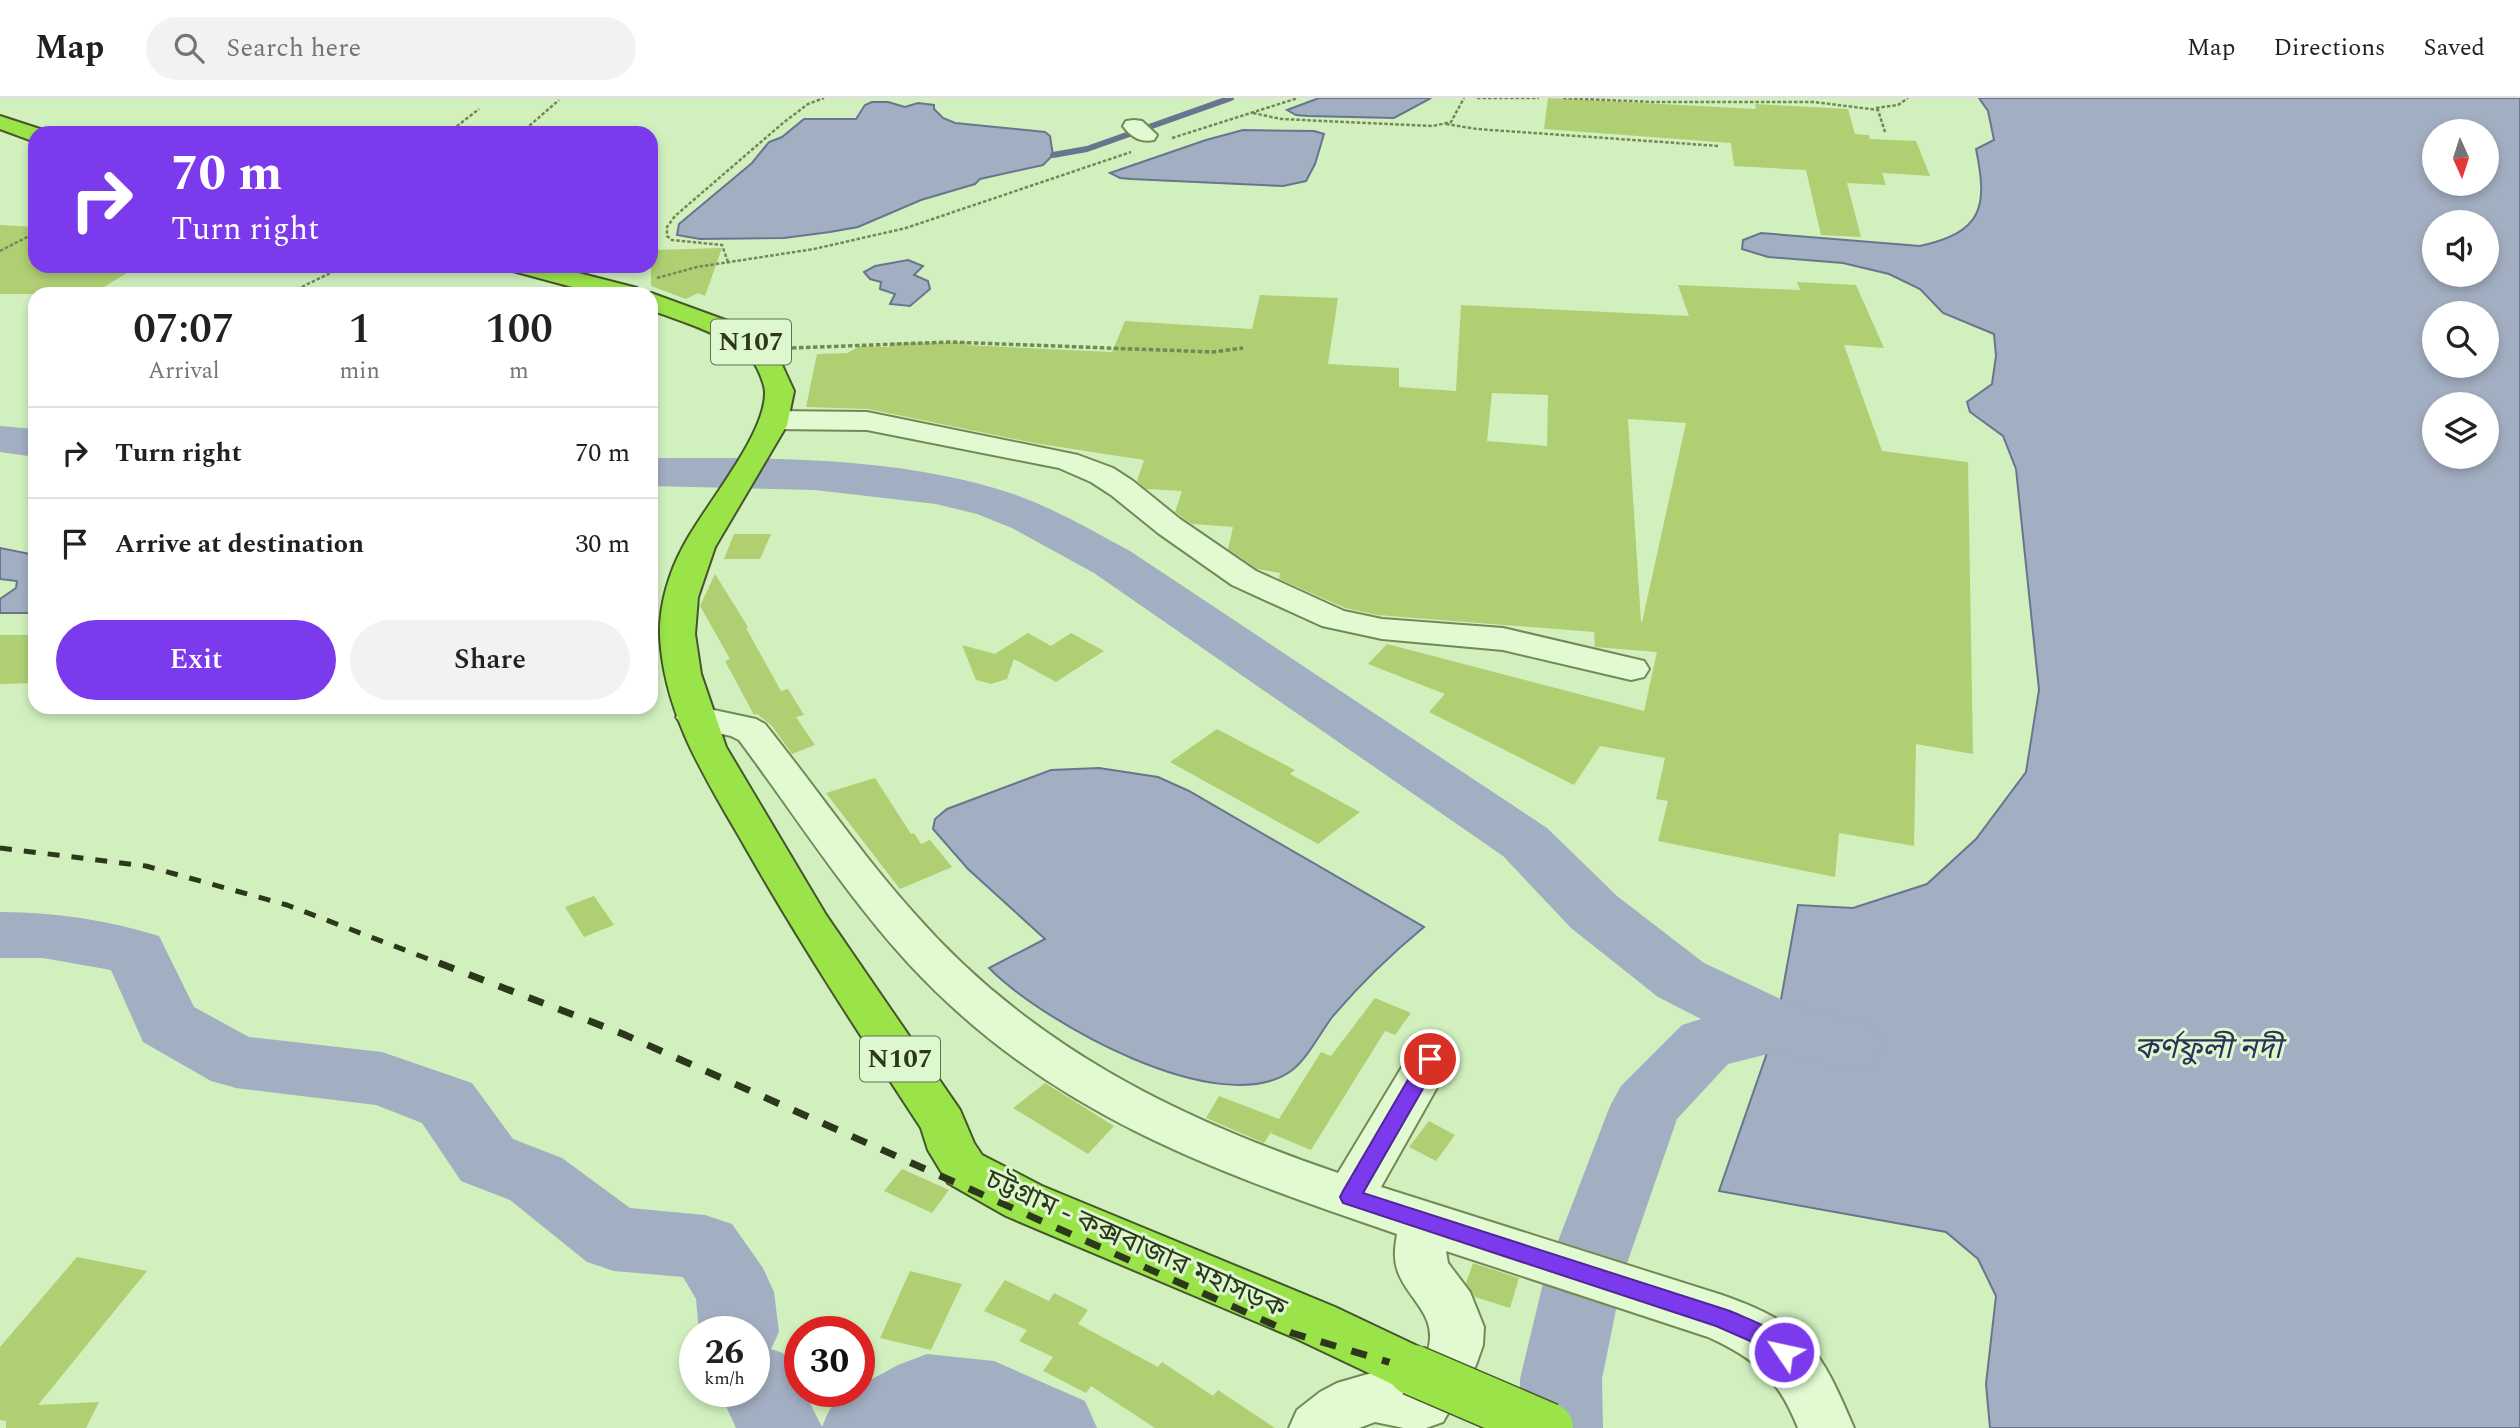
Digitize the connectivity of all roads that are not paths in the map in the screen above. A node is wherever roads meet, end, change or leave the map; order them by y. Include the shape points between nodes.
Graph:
1 (0, 122) edge
2 (28, 132) edge
3 (549, 273) edge
4 (603, 287) edge
5 (658, 304) edge
6 (771, 429) junction
7 (1631, 669) dead end
8 (695, 717) junction
9 (1430, 1059) dead end
10 (1350, 1197) junction
11 (1424, 1222) junction
12 (1317, 1428) edge
13 (1548, 1428) edge
14 (1826, 1428) edge

1 - 2 highway
3 - 4 highway
5 - 6 highway, N107 via 733,332 764,354 778,377 781,393
6 - 7 street via 867,421 1067,461 1102,475 1244,578 1334,619 1382,629 1503,639
6 - 8 highway, চট্টগ্রাম - কক্সবাজার মহাসড়ক / N107 via 689,572 678,614 681,656
8 - 10 street via 752,732 868,890 911,938 953,981 1051,1059 1121,1103 1173,1128
8 - 13 highway, চট্টগ্রাম - কক্সবাজার মহাসড়ক / N107, bridge via 707,747 811,926 943,1123 952,1150 965,1168 1024,1201 1316,1323
9 - 10 street
10 - 11 street
11 - 12 street via 1420,1256 1424,1272 1451,1308 1457,1327 1446,1373 1423,1404 1409,1406 1365,1397
11 - 14 street via 1756,1333 1784,1352 1807,1382

